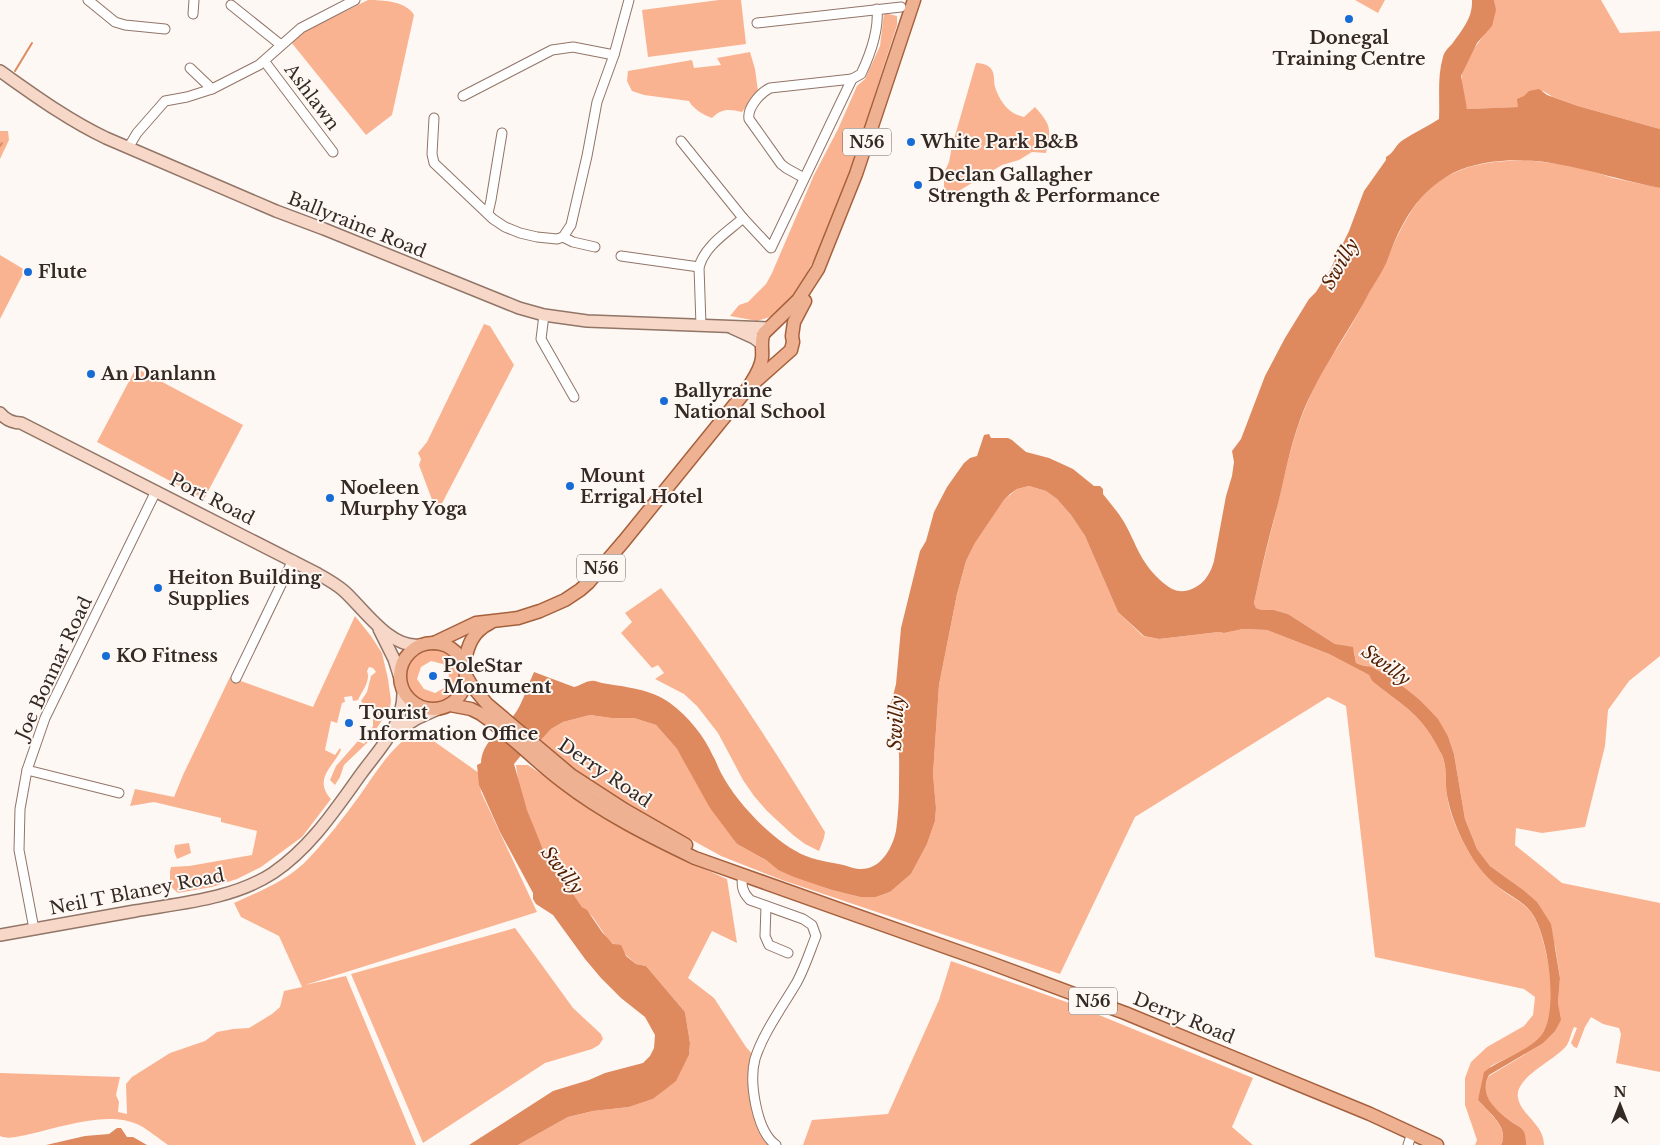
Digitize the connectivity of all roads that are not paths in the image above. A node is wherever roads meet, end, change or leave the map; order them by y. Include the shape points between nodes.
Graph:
1 (88, 0) edge
2 (194, 0) edge
3 (355, 0) edge
4 (629, 0) edge
5 (342, 3) edge
6 (907, 4) edge
7 (231, 5) dead end
8 (877, 9) junction
9 (193, 14) dead end
10 (757, 22) dead end
11 (165, 29) dead end
12 (281, 45) junction
13 (614, 55) junction
14 (265, 62) junction
15 (190, 68) dead end
16 (0, 71) edge
17 (852, 79) junction
18 (212, 89) junction
19 (463, 96) dead end
20 (434, 118) dead end
21 (502, 133) dead end
22 (680, 141) dead end
23 (128, 148) junction
24 (333, 152) dead end
25 (804, 178) junction
26 (488, 212) junction
27 (743, 218) junction
28 (563, 237) junction
29 (595, 247) dead end
30 (621, 256) dead end
31 (699, 267) junction
32 (812, 280) junction
33 (544, 315) junction
34 (701, 325) junction
35 (728, 326) junction
36 (770, 327) junction
37 (792, 336) junction
38 (762, 346) junction
39 (785, 355) junction
40 (748, 388) junction
41 (574, 397) dead end
42 (0, 411) edge
43 (156, 491) junction
44 (293, 560) junction
45 (492, 622) junction
46 (375, 624) junction
47 (434, 643) junction
48 (420, 645) junction
49 (465, 670) junction
50 (399, 675) junction
51 (236, 678) dead end
52 (403, 692) junction
53 (444, 707) junction
54 (499, 722) junction
55 (392, 734) junction
56 (27, 770) junction
57 (119, 793) dead end
58 (743, 874) junction
59 (766, 906) junction
60 (34, 929) junction
61 (0, 935) edge
62 (788, 953) dead end
63 (1412, 1133) junction
64 (776, 1145) edge
65 (1408, 1145) edge
66 (1437, 1145) edge

1 - 11 street via 120,24
2 - 9 street
3 - 5 street, Ashlawn
4 - 13 street
5 - 12 street, Ashlawn via 301,28
6 - 8 street
6 - 32 main road, N56 via 856,174
7 - 12 street, Ashlawn
8 - 10 street
8 - 17 street via 876,30 865,63 861,74
12 - 14 street, Ashlawn
13 - 19 street via 573,47 552,50
13 - 28 street via 597,102 571,224
14 - 18 street, Ashlawn
14 - 24 street, Ashlawn
15 - 18 street
16 - 23 main road, Ballyraine Road via 86,129
17 - 25 street
17 - 25 street via 770,88 750,109 749,119 782,164
18 - 23 street, Ashlawn via 164,101
20 - 26 street via 434,164
21 - 26 street
22 - 27 street
23 - 33 main road, Ballyraine Road via 268,208 493,298
25 - 27 street via 771,248
26 - 28 street via 505,227 520,233 557,239
27 - 31 street via 706,252
28 - 29 street
30 - 31 street
31 - 34 street
32 - 36 main road, N56 via 798,300
32 - 37 main road, N56 via 796,316
33 - 34 main road, Ballyraine Road via 587,321
33 - 41 street via 541,339
34 - 35 main road, Ballyraine Road
35 - 36 main road, Ballyraine Road
35 - 38 main road
36 - 37 main road via 783,326
36 - 38 main road, N56 via 763,335
37 - 39 main road, N56 via 792,346
38 - 39 main road via 772,356
38 - 40 main road, N56 via 761,364
39 - 40 main road, N56
40 - 45 main road, N56 via 588,584 548,608
42 - 43 main road, Port Road via 6,410 18,416 21,422
43 - 44 main road, Port Road
43 - 56 street, Joe Bonnar Road via 45,718
44 - 46 main road, Port Road via 338,586
44 - 51 street
45 - 47 main road, N56 via 472,624
45 - 49 main road, N56 via 472,638
46 - 48 main road via 400,641
46 - 50 main road via 391,652
47 - 48 main road, N56
47 - 49 main road, N56 via 453,650
48 - 50 main road via 407,655
49 - 53 main road, N56 via 462,692
49 - 54 main road, Derry Road / N56
50 - 52 main road
52 - 53 main road, N56 via 416,705 427,709
52 - 55 main road, Neil T Blaney Road via 402,708
53 - 54 main road, Derry Road / N56 via 475,710
53 - 55 main road, Neil T Blaney Road
54 - 58 main road, Derry Road / N56 via 540,756 625,810
55 - 60 main road, Neil T Blaney Road via 319,832 297,854 262,879 214,897
56 - 57 street
56 - 60 street, Joe Bonnar Road via 20,808 19,850
58 - 59 street via 741,885 744,894
58 - 63 main road, Derry Road / N56 via 1125,1013
59 - 62 street via 765,936 769,946
59 - 64 street via 803,918 812,926 816,936 798,979 755,1060 753,1072 759,1117 765,1133
60 - 61 main road, Neil T Blaney Road
63 - 65 street
63 - 66 main road, Derry Road / N56

